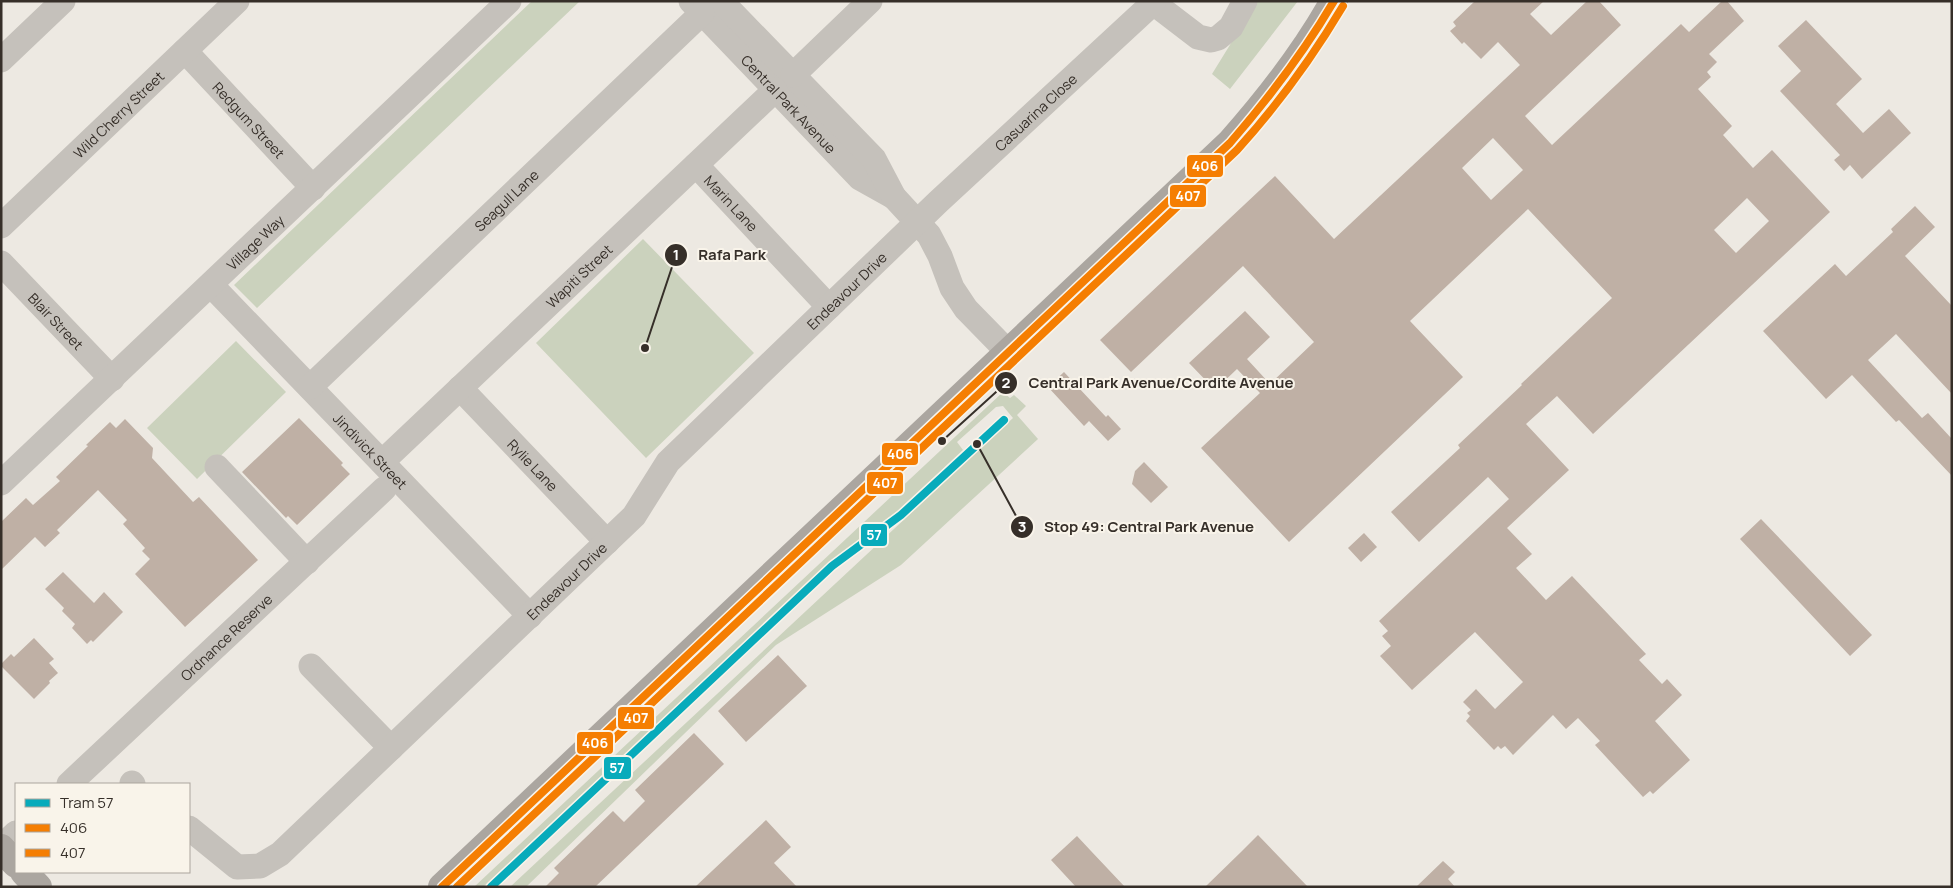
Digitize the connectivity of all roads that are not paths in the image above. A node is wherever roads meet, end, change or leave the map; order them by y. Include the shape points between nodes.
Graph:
1 (63, 1) edge
2 (236, 1) edge
3 (509, 1) edge
4 (870, 1) edge
5 (1246, 1) edge
6 (1334, 1) edge
7 (1152, 2) edge
8 (705, 5) edge
9 (184, 51) junction
10 (1, 60) edge
11 (784, 82) junction
12 (696, 165) junction
13 (313, 188) junction
14 (918, 223) junction
15 (1, 226) edge
16 (1, 263) edge
17 (211, 285) junction
18 (829, 307) junction
19 (1009, 353) junction
20 (112, 379) junction
21 (310, 386) junction
22 (460, 388) junction
23 (382, 462) junction
24 (217, 468) dead end
25 (3, 479) edge
26 (384, 489) dead end
27 (607, 542) junction
28 (307, 562) junction
29 (530, 616) junction
30 (312, 666) dead end
31 (391, 748) junction
32 (70, 783) edge
33 (190, 829) edge
34 (15, 834) edge
35 (1, 848) edge
36 (15, 863) edge
37 (25, 873) edge
38 (38, 887) edge
39 (442, 887) edge

1 - 10 street
2 - 9 street, Wild Cherry Street
3 - 13 street, Village Way
4 - 11 street, Wapiti Street
5 - 7 street via 1231,27 1211,40 1198,37
6 - 19 main road via 1308,46 1230,143
7 - 14 street, Casuarina Close
8 - 11 street, Central Park Avenue
8 - 21 street, Seagull Lane
9 - 13 street, Redgum Street
9 - 15 street, Wild Cherry Street
11 - 12 street, Wapiti Street
11 - 14 street, Central Park Avenue via 860,178 894,198
12 - 18 street, Marin Lane
12 - 22 street, Wapiti Street
13 - 17 street, Village Way
14 - 18 street, Endeavour Drive
14 - 19 street, Central Park Avenue via 929,235 952,288 966,309
16 - 20 street, Blair Street
17 - 20 street, Village Way
17 - 21 street, Jindivick Street
18 - 27 street, Endeavour Drive via 668,462 634,516
19 - 39 main road
20 - 25 street, Village Way
21 - 23 street, Jindivick Street
22 - 23 street, Wapiti Street
22 - 27 street, Rylie Lane
23 - 29 street, Jindivick Street
24 - 28 street
26 - 28 street, Ordnance Reserve
27 - 29 street, Endeavour Drive
28 - 32 street, Ordnance Reserve
29 - 31 street, Endeavour Drive
30 - 31 street
31 - 33 street, Endeavour Drive via 280,854 260,866 237,867
34 - 35 street
35 - 36 main road
37 - 38 main road

